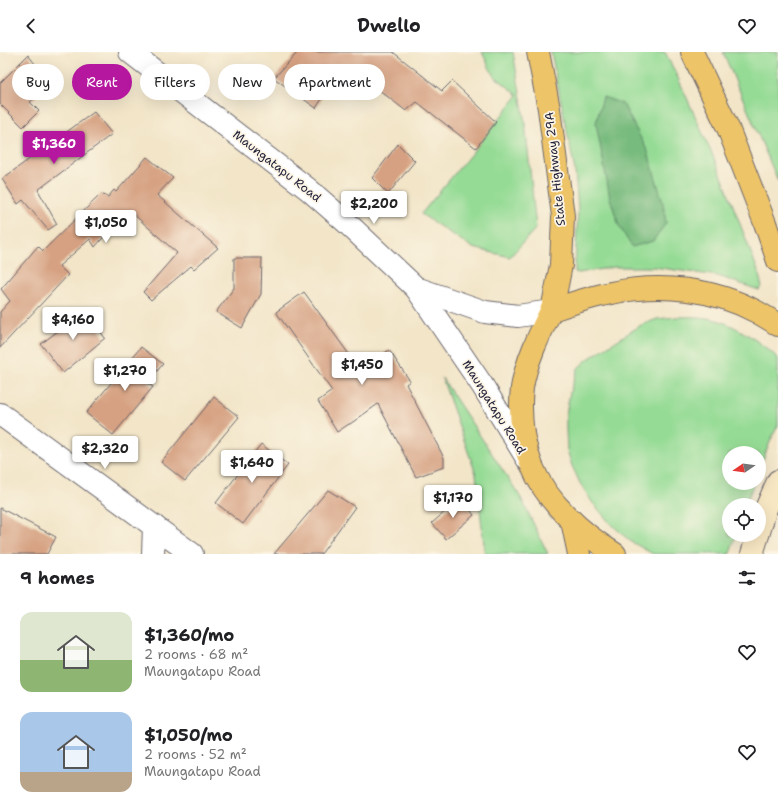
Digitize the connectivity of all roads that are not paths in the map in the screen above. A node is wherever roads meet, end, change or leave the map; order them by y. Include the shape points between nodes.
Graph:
1 (130, 52) edge
2 (538, 52) edge
3 (692, 52) edge
4 (778, 261) edge
5 (416, 288) junction
6 (552, 310) junction
7 (778, 325) edge
8 (0, 414) edge
9 (532, 466) junction
10 (778, 481) edge
11 (766, 510) edge
12 (572, 521) junction
13 (154, 526) junction
14 (756, 542) edge
15 (153, 554) edge
16 (192, 554) edge
17 (578, 554) edge
18 (615, 554) edge
19 (752, 554) edge

1 - 5 street, Maungatapu Road via 308,189
2 - 6 main road, State Highway 29A via 549,109 563,216 561,265
3 - 4 main road via 728,128
5 - 6 street, Maungatapu Road via 485,312 518,316
5 - 9 street, Maungatapu Road via 482,385
6 - 7 main road via 612,293 664,288 712,294 736,302
6 - 9 main road, State Highway 29A via 542,328 522,388 522,424
8 - 13 street
9 - 12 main road, State Highway 29A via 545,490
10 - 11 main road
12 - 17 main road
12 - 18 main road, State Highway 29A
13 - 15 street
13 - 16 street
14 - 19 main road

